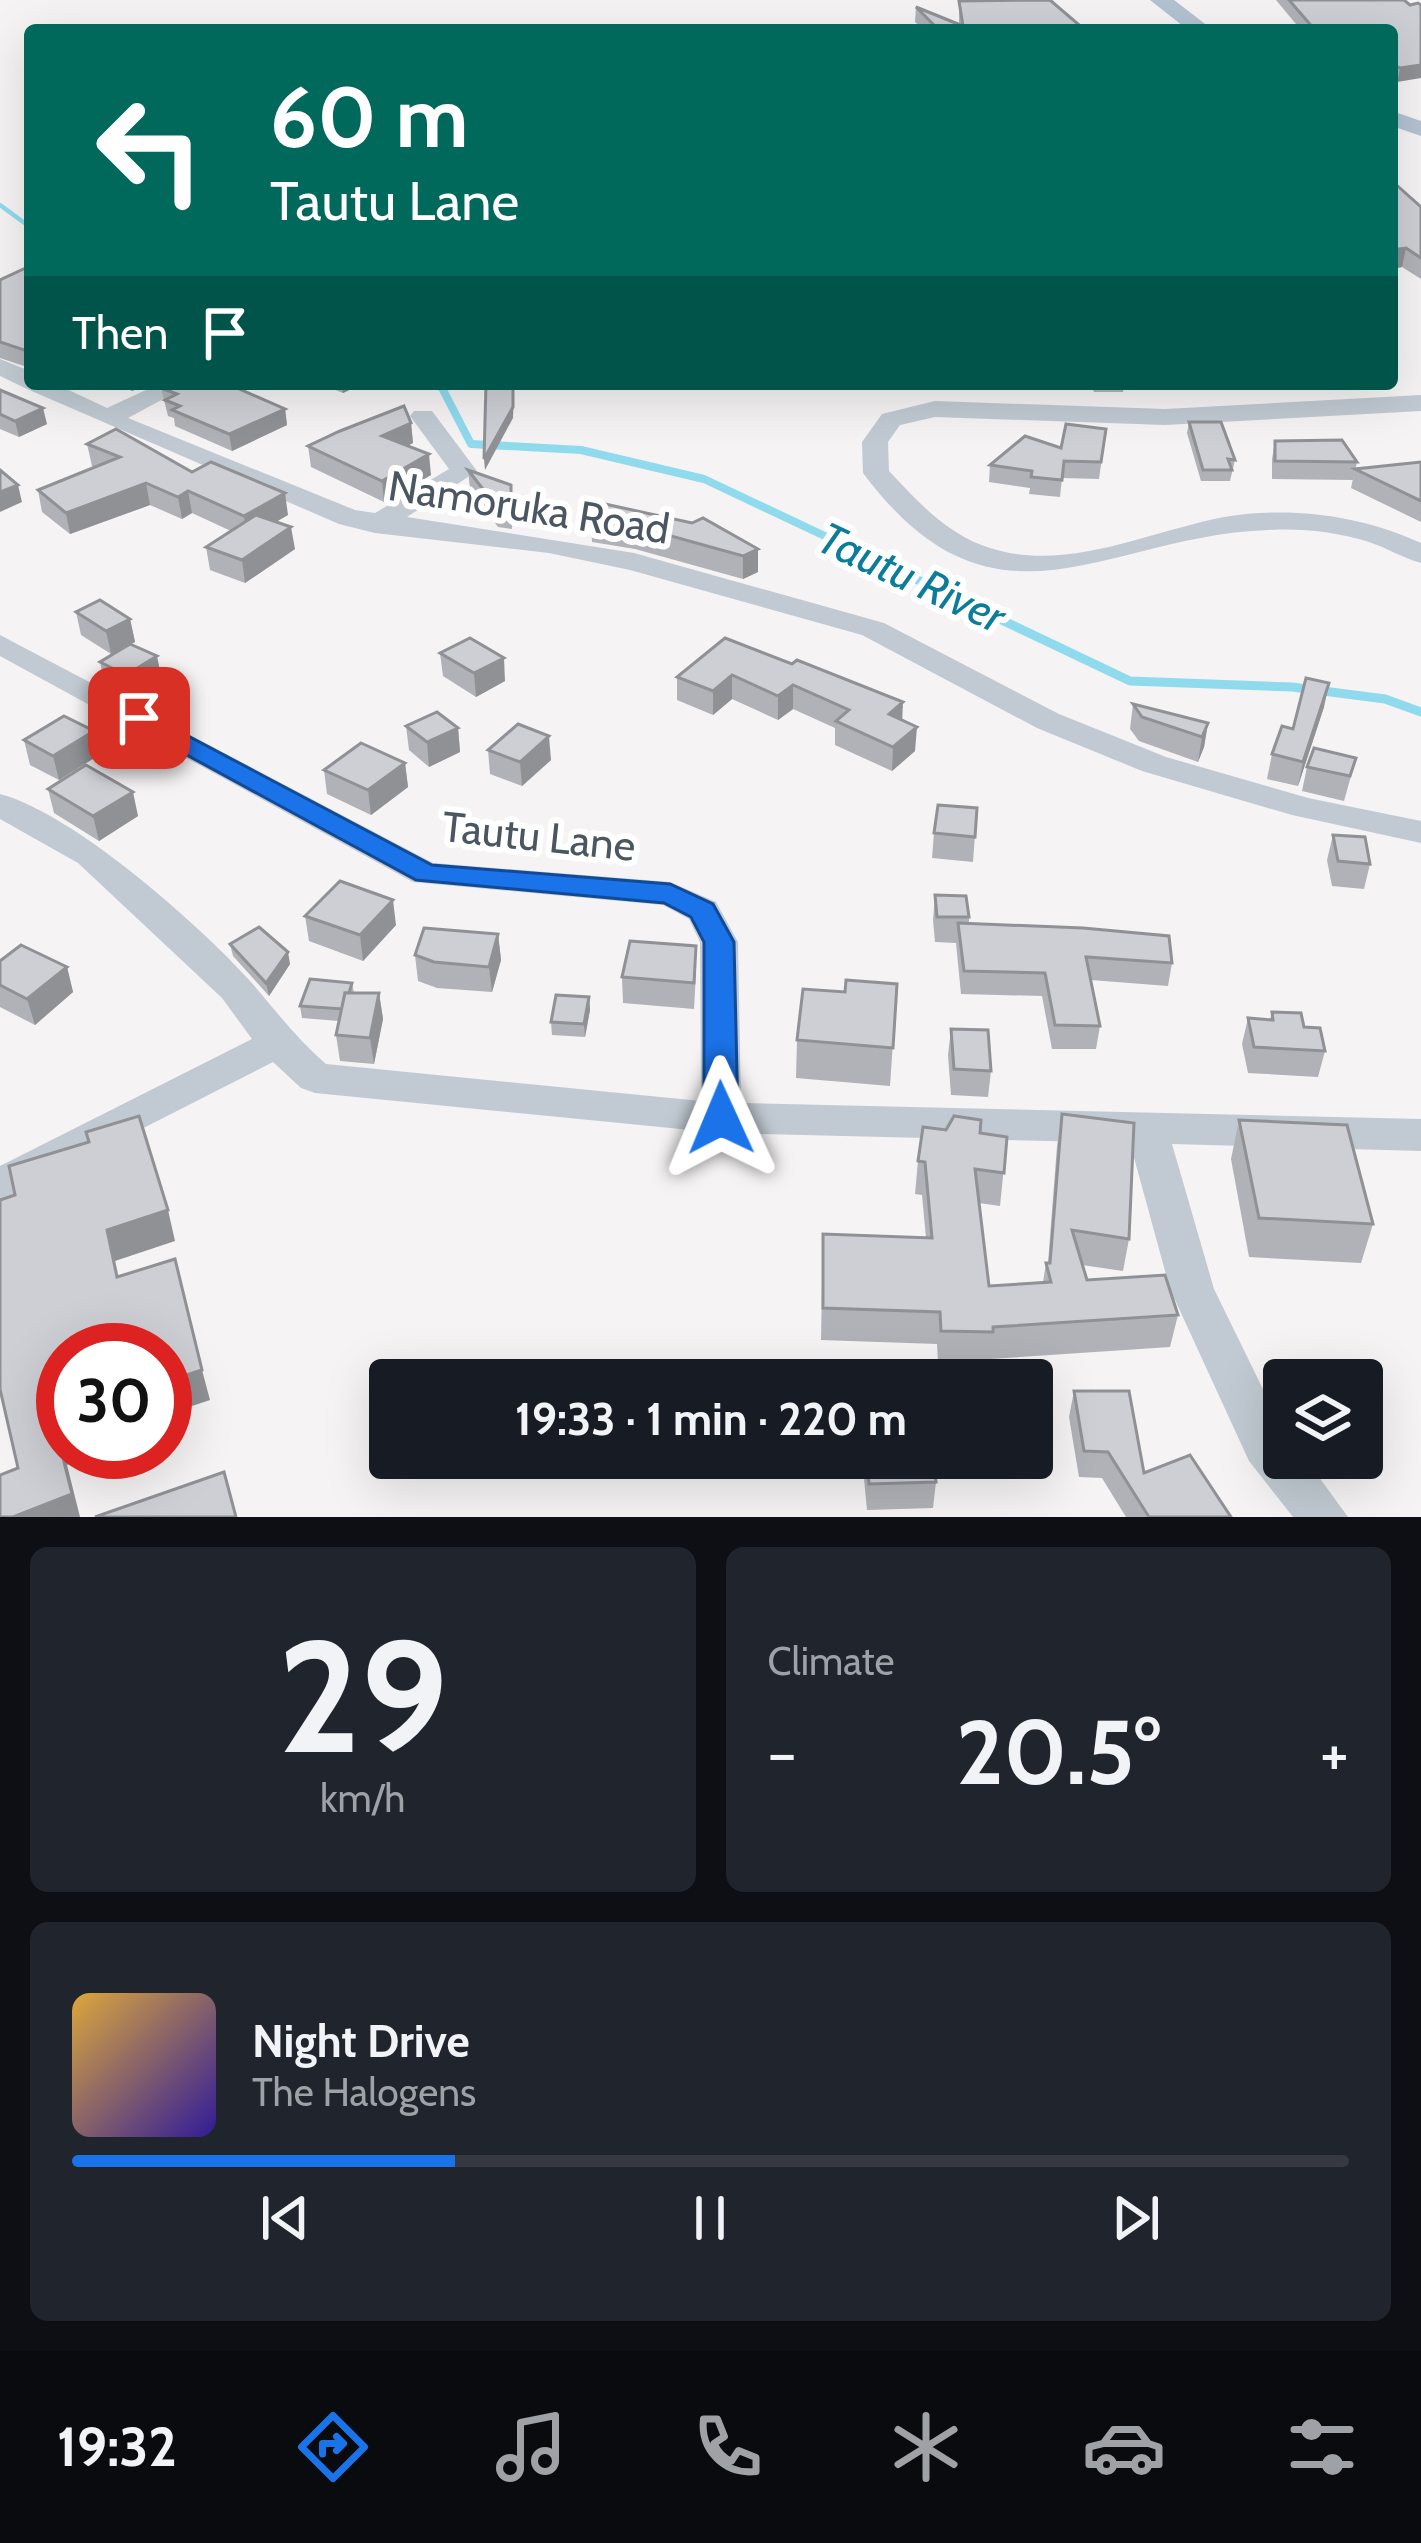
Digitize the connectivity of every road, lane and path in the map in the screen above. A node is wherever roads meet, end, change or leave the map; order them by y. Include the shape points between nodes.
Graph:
1 (1160, 0) edge
2 (1194, 24) edge
3 (49, 390) edge
4 (166, 390) edge
5 (1421, 403) edge
6 (423, 416) dead end
7 (107, 418) junction
8 (375, 525) junction
9 (1421, 554) edge
10 (0, 644) edge
11 (0, 805) edge
12 (1421, 832) edge
13 (277, 1043) junction
14 (721, 1118) junction
15 (1148, 1132) junction
16 (1421, 1135) edge
17 (0, 1185) edge
18 (1323, 1517) edge

1 - 2 main road
3 - 7 street, Namoruka Road
4 - 7 street
5 - 9 street via 1165,417 935,409 890,419 875,442 876,473 952,542 990,557 1064,561 1269,523 1389,537
6 - 8 street via 464,471
7 - 8 street, Namoruka Road
8 - 12 street, Namoruka Road via 634,562 872,629 1103,745 1304,808
10 - 14 street, Tautu Lane via 426,874 670,894 703,911 719,942
11 - 13 street via 90,855 236,989
13 - 14 street via 315,1078
13 - 17 street
14 - 15 street
15 - 16 street
15 - 18 street via 1192,1289 1266,1446

